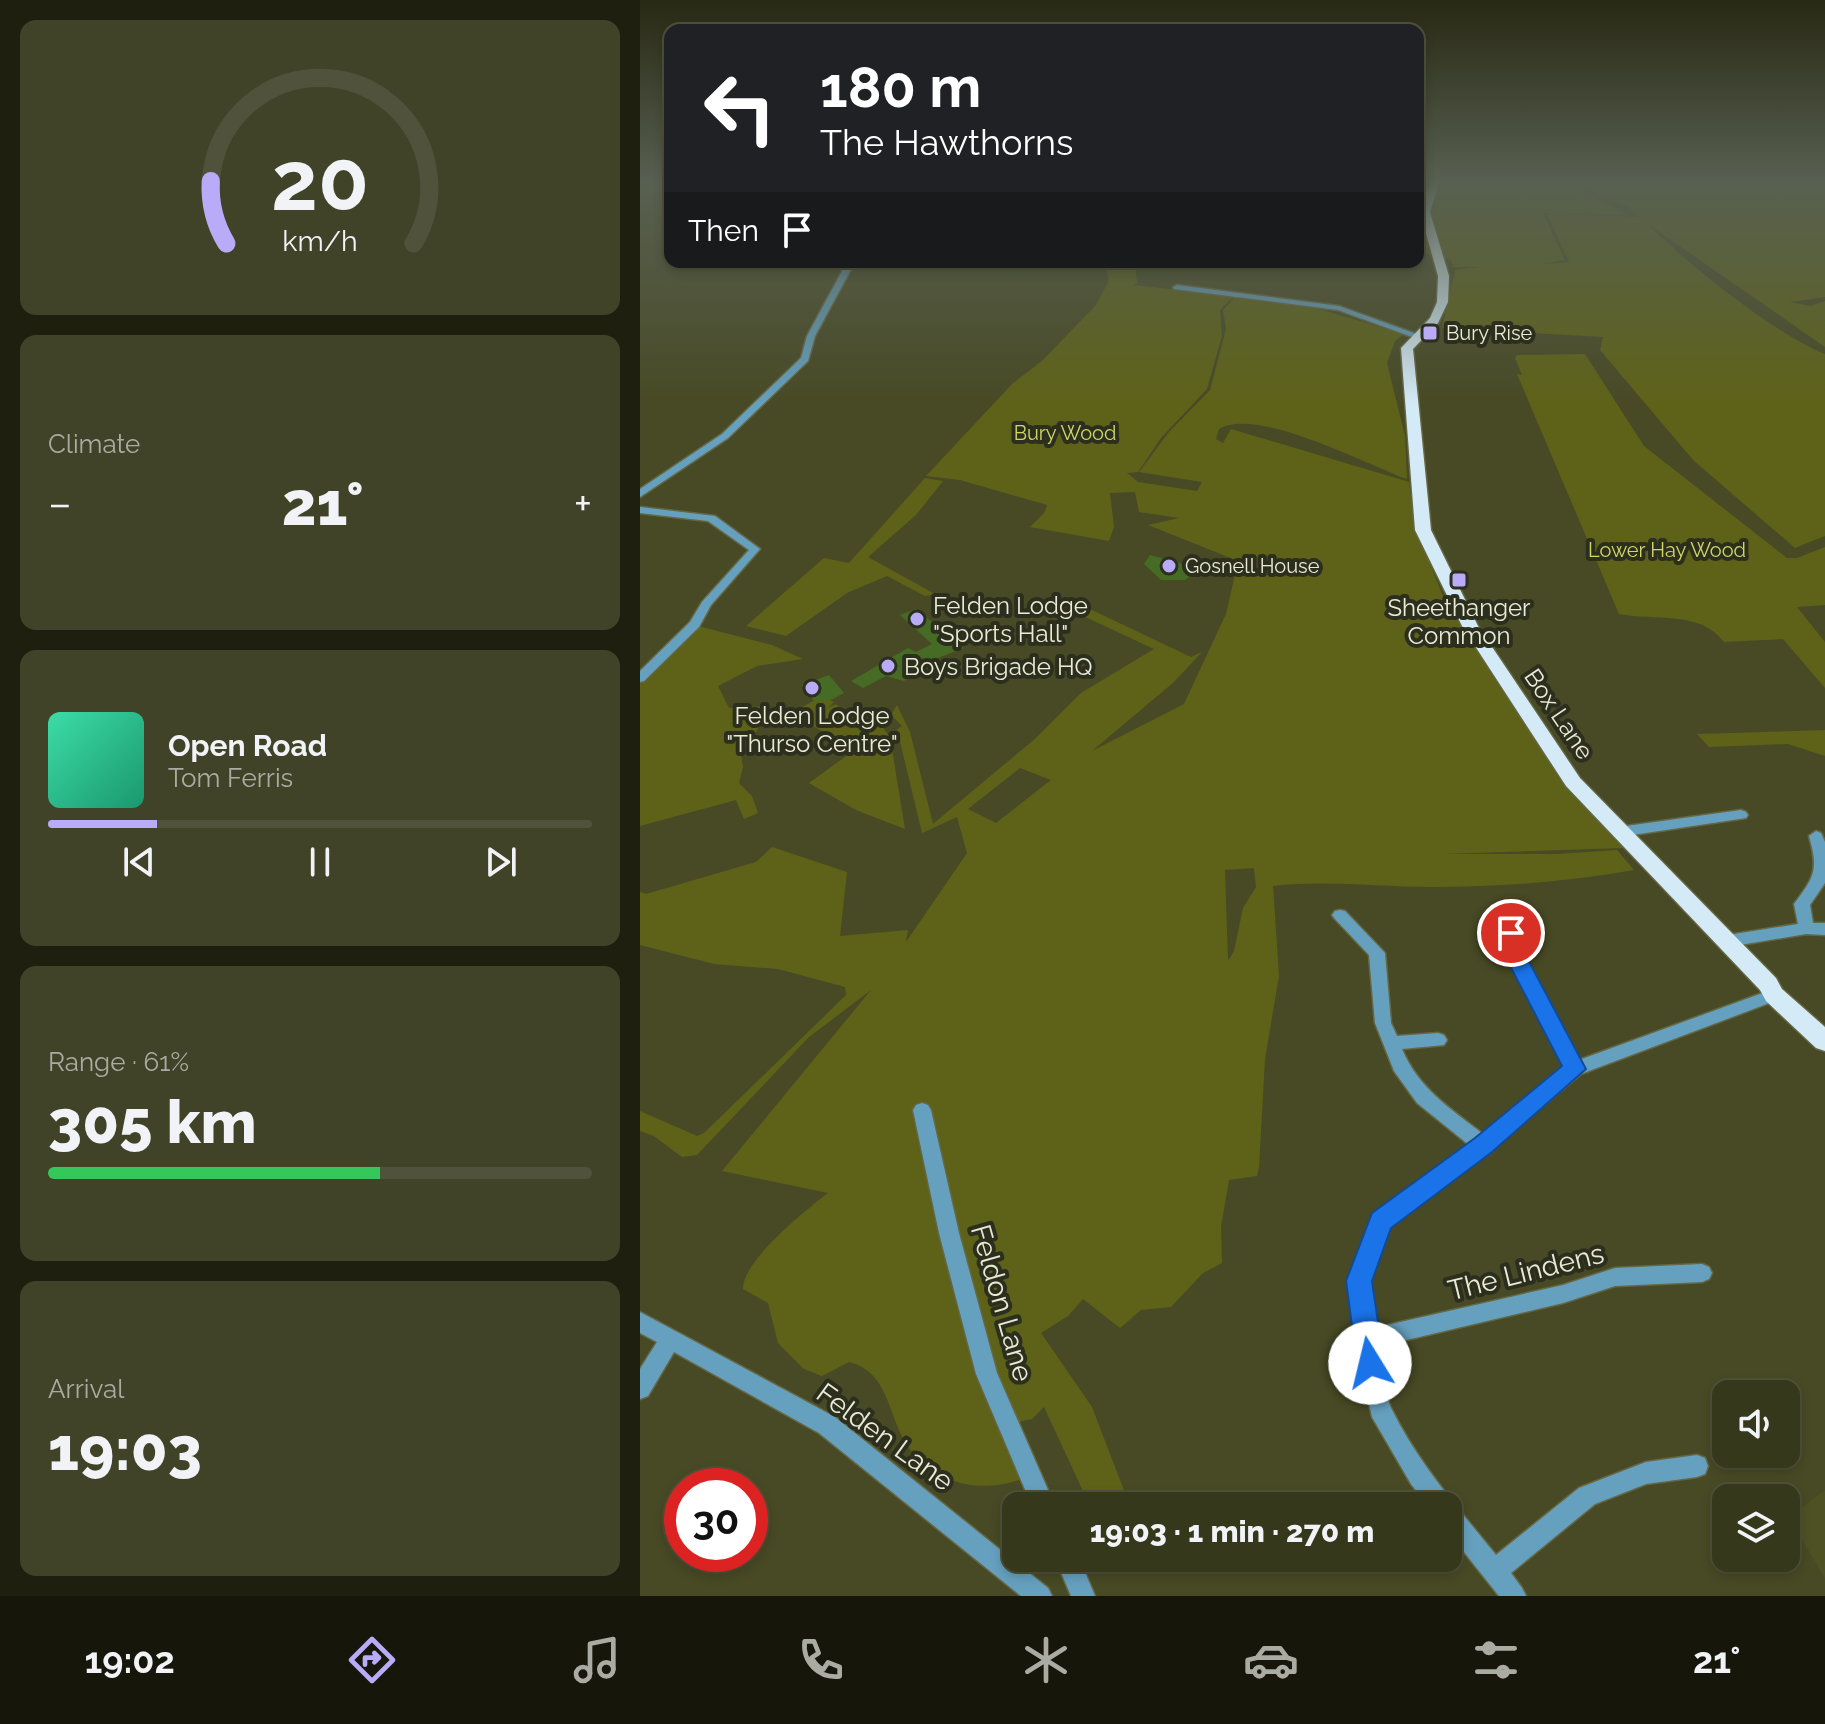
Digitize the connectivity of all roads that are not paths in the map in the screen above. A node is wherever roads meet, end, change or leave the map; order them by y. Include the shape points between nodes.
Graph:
1 (1438, 256) edge
2 (848, 268) edge
3 (1177, 287) dead end
4 (1418, 336) junction
5 (640, 494) edge
6 (640, 510) edge
7 (640, 678) edge
8 (1741, 815) dead end
9 (1619, 832) junction
10 (1816, 836) dead end
11 (1340, 915) dead end
12 (1806, 928) junction
13 (1825, 929) edge
14 (1511, 933) dead end
15 (1728, 941) junction
16 (1774, 995) junction
17 (1438, 1040) dead end
18 (1825, 1041) edge
19 (1391, 1043) junction
20 (1575, 1069) junction
21 (922, 1110) dead end
22 (1483, 1145) junction
23 (1702, 1273) dead end
24 (640, 1322) edge
25 (671, 1338) junction
26 (1365, 1340) junction
27 (640, 1389) edge
28 (1697, 1466) dead end
29 (1038, 1492) edge
30 (1431, 1492) edge
31 (1462, 1532) edge
32 (1073, 1572) edge
33 (1493, 1572) junction
34 (1040, 1596) edge
35 (1083, 1596) edge
36 (1514, 1596) edge

1 - 4 main road via 1447,287 1435,319
2 - 5 street via 811,336 805,359 725,436
3 - 4 street via 1339,308
4 - 9 main road, Box Lane via 1407,348 1423,530 1470,626 1530,721 1573,782
6 - 7 street via 711,518 755,549 695,624
8 - 9 street
9 - 15 main road, Box Lane
10 - 12 street via 1824,859 1817,891 1802,904
11 - 19 street via 1377,953 1383,1023
12 - 13 street
12 - 15 street
14 - 20 street via 1516,958
15 - 16 main road, Box Lane
16 - 18 main road, Box Lane
16 - 20 street
17 - 19 street
19 - 22 street via 1423,1098
20 - 22 street
21 - 29 street, Feldon Lane via 987,1374
22 - 26 street via 1381,1221 1359,1281
23 - 26 street, The Lindens via 1615,1277
24 - 25 street, Felden Lane
25 - 27 street
25 - 34 street, Felden Lane via 827,1425
26 - 30 street via 1380,1409
28 - 33 street via 1646,1473 1587,1496
31 - 33 street
32 - 35 street
33 - 36 street

